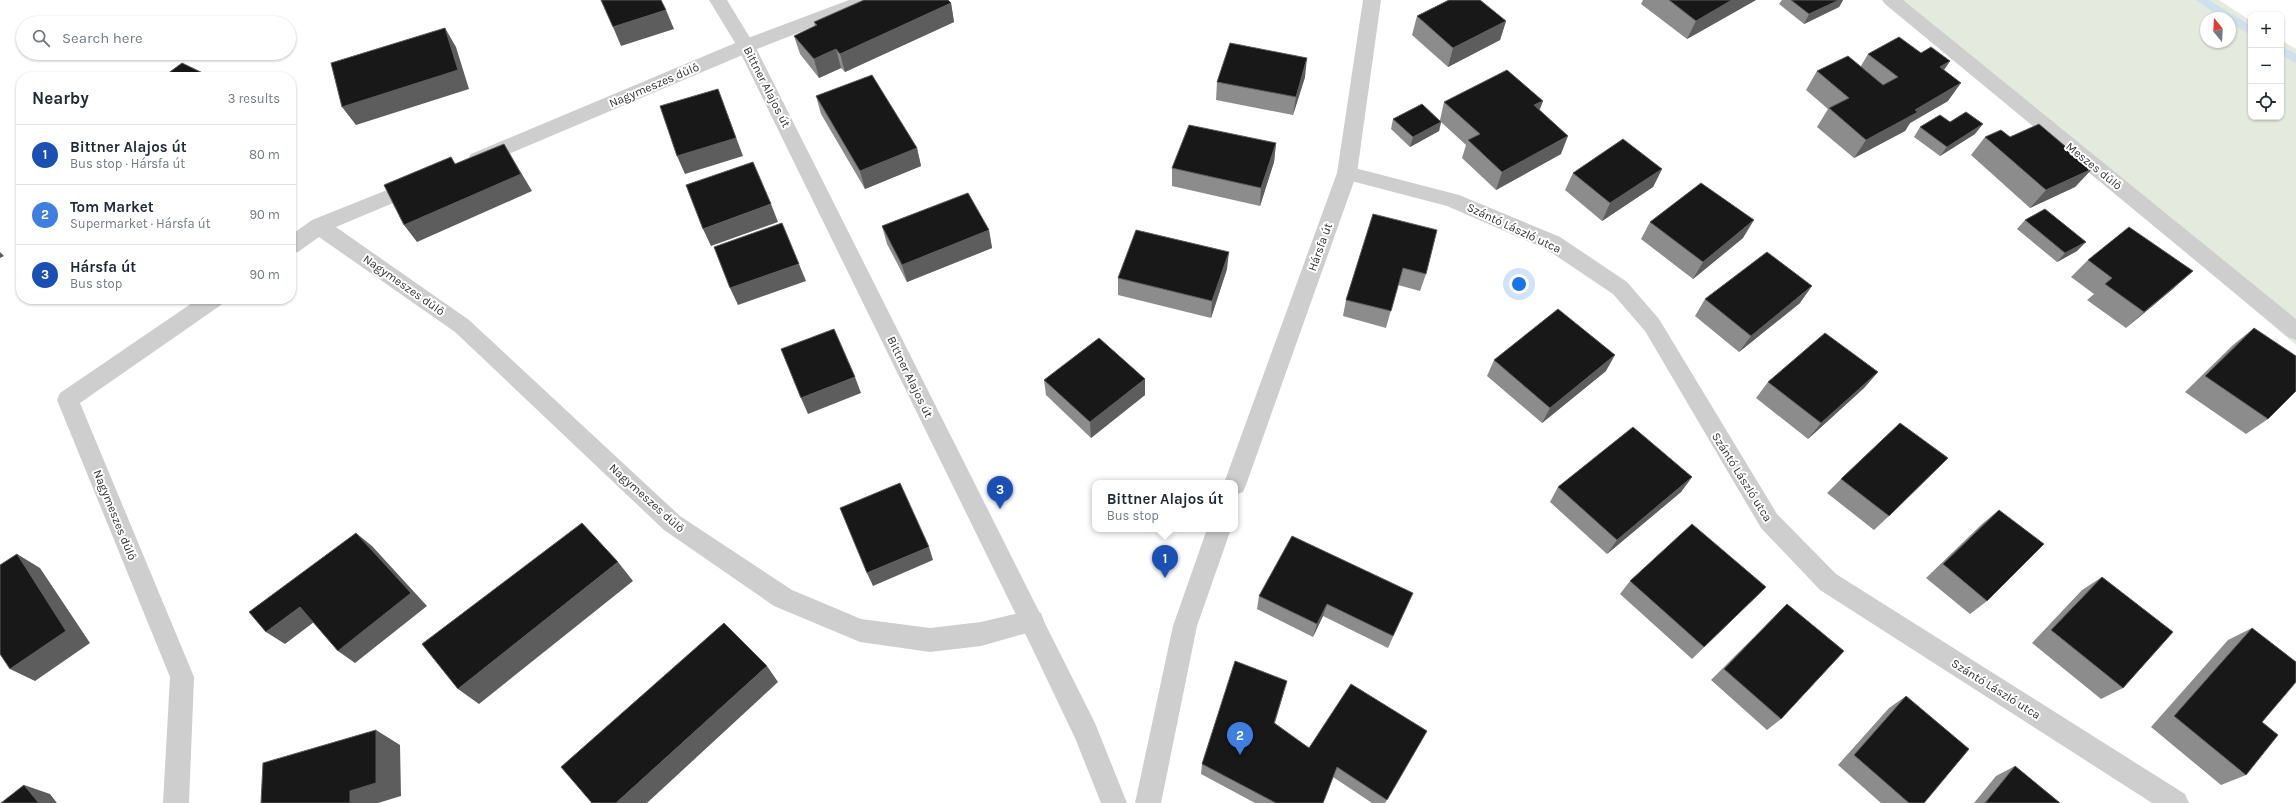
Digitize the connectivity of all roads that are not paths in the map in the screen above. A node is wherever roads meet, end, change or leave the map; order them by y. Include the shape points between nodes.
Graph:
1 (718, 0) edge
2 (866, 0) edge
3 (1372, 0) edge
4 (1891, 0) edge
5 (746, 46) junction
6 (459, 167) edge
7 (1347, 173) junction
8 (437, 176) edge
9 (319, 226) junction
10 (296, 242) edge
11 (207, 304) edge
12 (2296, 331) edge
13 (1237, 480) edge
14 (1218, 532) edge
15 (1032, 621) junction
16 (176, 803) edge
17 (1114, 803) edge
18 (1148, 803) edge
19 (2176, 803) edge

1 - 5 street, Bittner Alajos út
2 - 5 street, Nagymeszes dűlő
3 - 7 street, Hársfa út
4 - 12 street, Meszes dűlő
5 - 6 street, Nagymeszes dűlő
5 - 15 street, Bittner Alajos út
7 - 13 street, Hársfa út
7 - 19 street, Szántó László utca via 1452,200 1553,243 1620,288 1652,325 1768,521 1828,582
8 - 9 street
9 - 10 street
9 - 15 street, Nagymeszes dűlő via 462,326 672,523 783,598 860,630 930,640 981,634
11 - 16 street, Nagymeszes dűlő via 68,400 182,677
14 - 18 street via 1184,626
15 - 17 street, Bittner Alajos út via 1086,732

